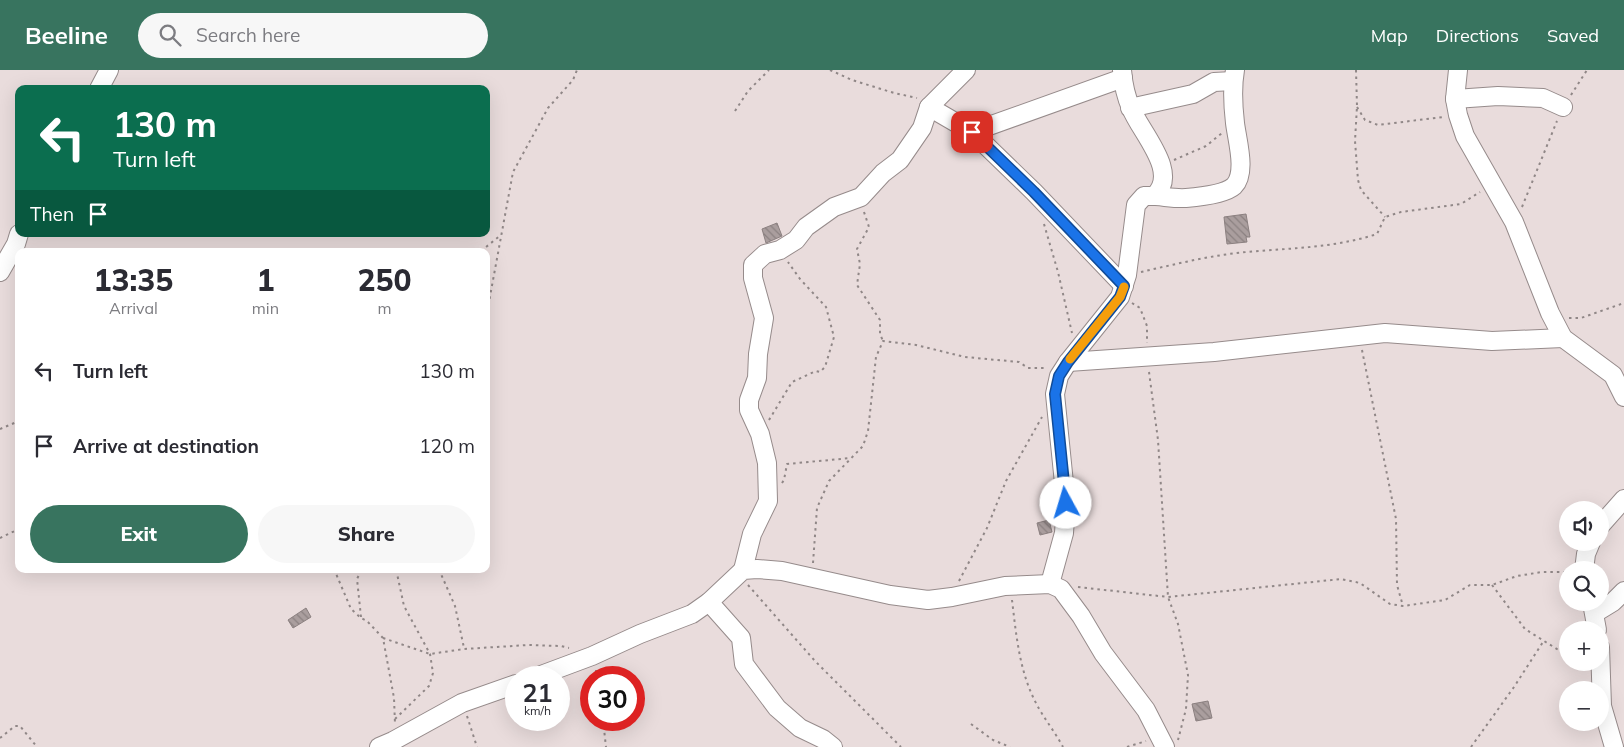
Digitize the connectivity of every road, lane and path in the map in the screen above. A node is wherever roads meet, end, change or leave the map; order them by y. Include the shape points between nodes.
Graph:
1 (109, 70) edge
2 (577, 70) edge
3 (769, 70) edge
4 (830, 70) edge
5 (966, 70) edge
6 (1356, 70) edge
7 (1458, 70) edge
8 (1587, 70) edge
9 (1122, 74) edge
10 (1234, 75) edge
11 (100, 85) edge
12 (1357, 106) junction
13 (929, 107) junction
14 (1456, 107) junction
15 (1563, 107) junction
16 (1130, 108) junction
17 (735, 111) dead end
18 (1235, 123) junction
19 (972, 132) junction
20 (1162, 164) junction
21 (1494, 184) junction
22 (1154, 196) junction
23 (854, 199) junction
24 (1386, 217) junction
25 (1042, 219) dead end
26 (1514, 222) junction
27 (501, 235) junction
28 (18, 237) edge
29 (485, 248) edge
30 (780, 250) junction
31 (0, 272) edge
32 (1124, 286) junction
33 (490, 296) edge
34 (1624, 302) edge
35 (1550, 313) junction
36 (1360, 335) junction
37 (1563, 338) junction
38 (883, 341) junction
39 (1147, 356) junction
40 (1070, 358) junction
41 (1619, 370) edge
42 (1055, 394) junction
43 (1624, 397) edge
44 (15, 423) edge
45 (0, 429) edge
46 (760, 434) junction
47 (851, 458) junction
48 (1624, 499) edge
49 (768, 501) junction
50 (1609, 516) edge
51 (15, 531) edge
52 (0, 538) edge
53 (740, 572) junction
54 (1559, 572) edge
55 (336, 573) edge
56 (360, 573) edge
57 (397, 573) edge
58 (441, 573) edge
59 (809, 577) junction
60 (1492, 585) junction
61 (1006, 586) junction
62 (1055, 586) junction
63 (1624, 591) edge
64 (1168, 597) junction
65 (952, 598) junction
66 (709, 602) junction
67 (1403, 606) junction
68 (1595, 615) edge
69 (361, 618) junction
70 (383, 638) junction
71 (1543, 642) junction
72 (464, 649) junction
73 (1559, 651) edge
74 (430, 654) junction
75 (585, 658) junction
76 (564, 666) edge
77 (1601, 671) edge
78 (505, 688) edge
79 (462, 703) junction
80 (395, 720) junction
81 (972, 724) dead end
82 (1616, 724) edge
83 (604, 731) edge
84 (0, 738) edge
85 (1167, 743) edge
86 (386, 744) edge
87 (37, 747) edge
88 (477, 747) edge
89 (606, 747) edge
90 (833, 747) edge
91 (900, 747) edge
92 (1010, 747) edge
93 (1063, 747) edge
94 (1128, 747) edge
95 (1471, 747) edge
96 (1614, 747) edge

1 - 11 street
2 - 27 path via 573,80 548,108 513,172
3 - 17 path via 748,91
4 - 13 path via 894,93 915,96
5 - 13 street
6 - 12 path
7 - 14 street
8 - 15 path
9 - 16 street
9 - 19 street
10 - 16 street via 1193,94
10 - 18 street
12 - 14 path via 1365,120 1378,125
12 - 24 path via 1358,180 1361,190
13 - 19 street
13 - 23 street via 922,128 900,160 861,197
14 - 15 street via 1498,96 1543,98
14 - 21 street via 1465,136
15 - 26 path
16 - 20 street
18 - 20 path via 1206,146
18 - 22 street via 1240,167 1234,186 1184,198
19 - 32 street
20 - 22 street via 1163,183
21 - 24 path via 1461,204
21 - 26 street
22 - 32 street via 1144,196 1136,205
23 - 30 street via 834,207
23 - 38 path via 869,226 857,249 860,264 857,285 880,320
24 - 32 path via 1377,234 1357,240 1320,247 1245,252 1175,264
25 - 40 path via 1069,320
26 - 35 street
27 - 29 path
27 - 33 path
28 - 31 street
30 - 46 street via 765,254 753,265 753,278 764,318 757,378 749,400
30 - 46 path via 800,280 826,307 834,337 825,366 820,372 792,382
32 - 39 path via 1140,308 1147,326
32 - 40 street
34 - 35 path via 1581,318 1564,318
35 - 37 street
36 - 37 street via 1385,333 1492,342
36 - 39 street via 1214,352
36 - 67 path via 1396,519 1396,585
37 - 41 street
38 - 40 path via 965,357 1019,362 1028,368 1060,367
38 - 47 path via 876,358 868,431 863,446
39 - 40 street
39 - 64 path via 1158,440
40 - 42 street via 1059,376
41 - 43 street
42 - 62 street via 1066,503
42 - 65 path via 1006,481
44 - 45 path
46 - 49 street via 766,463
47 - 49 path via 787,464 784,480
47 - 59 path via 829,482 817,508 814,560
48 - 50 street
49 - 53 street via 752,534
51 - 52 path
53 - 59 street via 774,570
53 - 66 street
53 - 91 path via 815,661
54 - 60 path via 1517,576
55 - 69 path via 351,609
56 - 69 path via 357,579
57 - 74 path via 404,606
58 - 72 path via 455,606
59 - 65 street via 890,595 928,600
60 - 67 path via 1470,585 1445,600
60 - 71 path via 1525,629
61 - 62 street
61 - 65 street
61 - 93 path via 1012,599 1020,659 1033,698
62 - 64 path
62 - 85 street via 1081,616 1103,653
63 - 68 street
64 - 67 path via 1341,579 1360,583 1390,604
64 - 85 path via 1178,624 1188,675 1186,709
66 - 75 street via 692,614
66 - 90 street via 741,638 744,664 777,708 800,728
69 - 70 path
70 - 74 path
70 - 80 path
71 - 73 path
71 - 95 path
72 - 74 path
72 - 75 path via 561,646
74 - 80 path via 433,673 429,686
75 - 76 street
77 - 82 street via 1602,706
78 - 79 street
79 - 86 street
79 - 88 path
80 - 86 path
81 - 92 path via 993,740
82 - 96 street
83 - 89 path
84 - 87 path via 15,726 20,726
85 - 94 path

